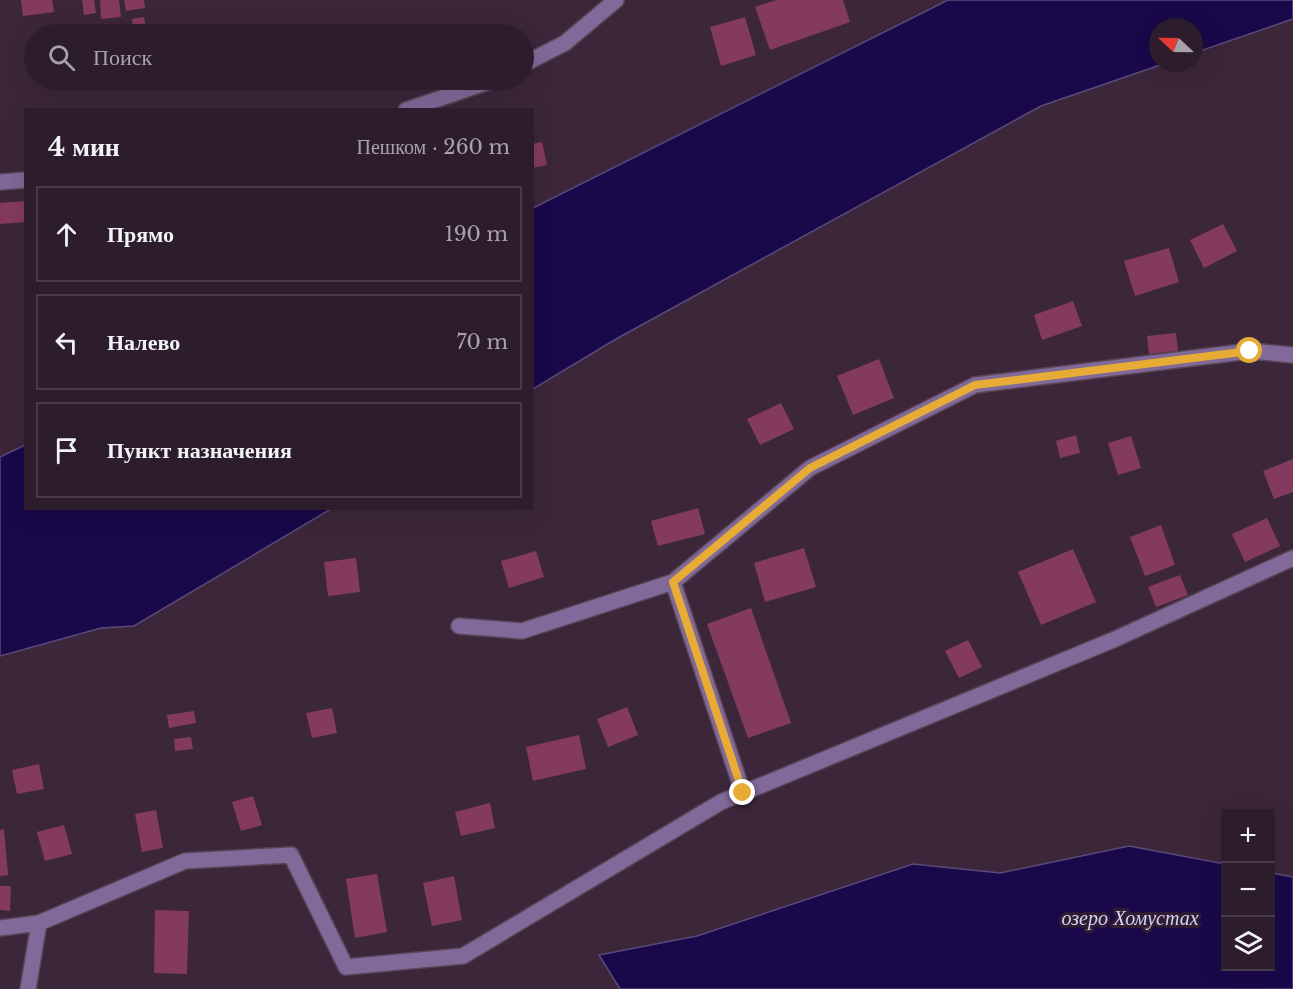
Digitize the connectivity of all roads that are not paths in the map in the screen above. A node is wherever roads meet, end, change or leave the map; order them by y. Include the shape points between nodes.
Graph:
1 (616, 0) edge
2 (534, 59) edge
3 (465, 90) edge
4 (412, 108) edge
5 (24, 180) edge
6 (0, 182) edge
7 (1293, 355) edge
8 (1293, 558) edge
9 (673, 582) junction
10 (459, 626) dead end
11 (743, 793) junction
12 (39, 923) junction
13 (0, 928) edge
14 (28, 989) edge

1 - 2 street via 565,43
3 - 4 street
5 - 6 street
7 - 9 street via 1250,351 975,385 810,468
8 - 11 street via 1113,640
9 - 10 street via 522,631
9 - 11 street
11 - 12 street via 721,802 464,956 346,967 291,855 185,861
12 - 13 street
12 - 14 street

